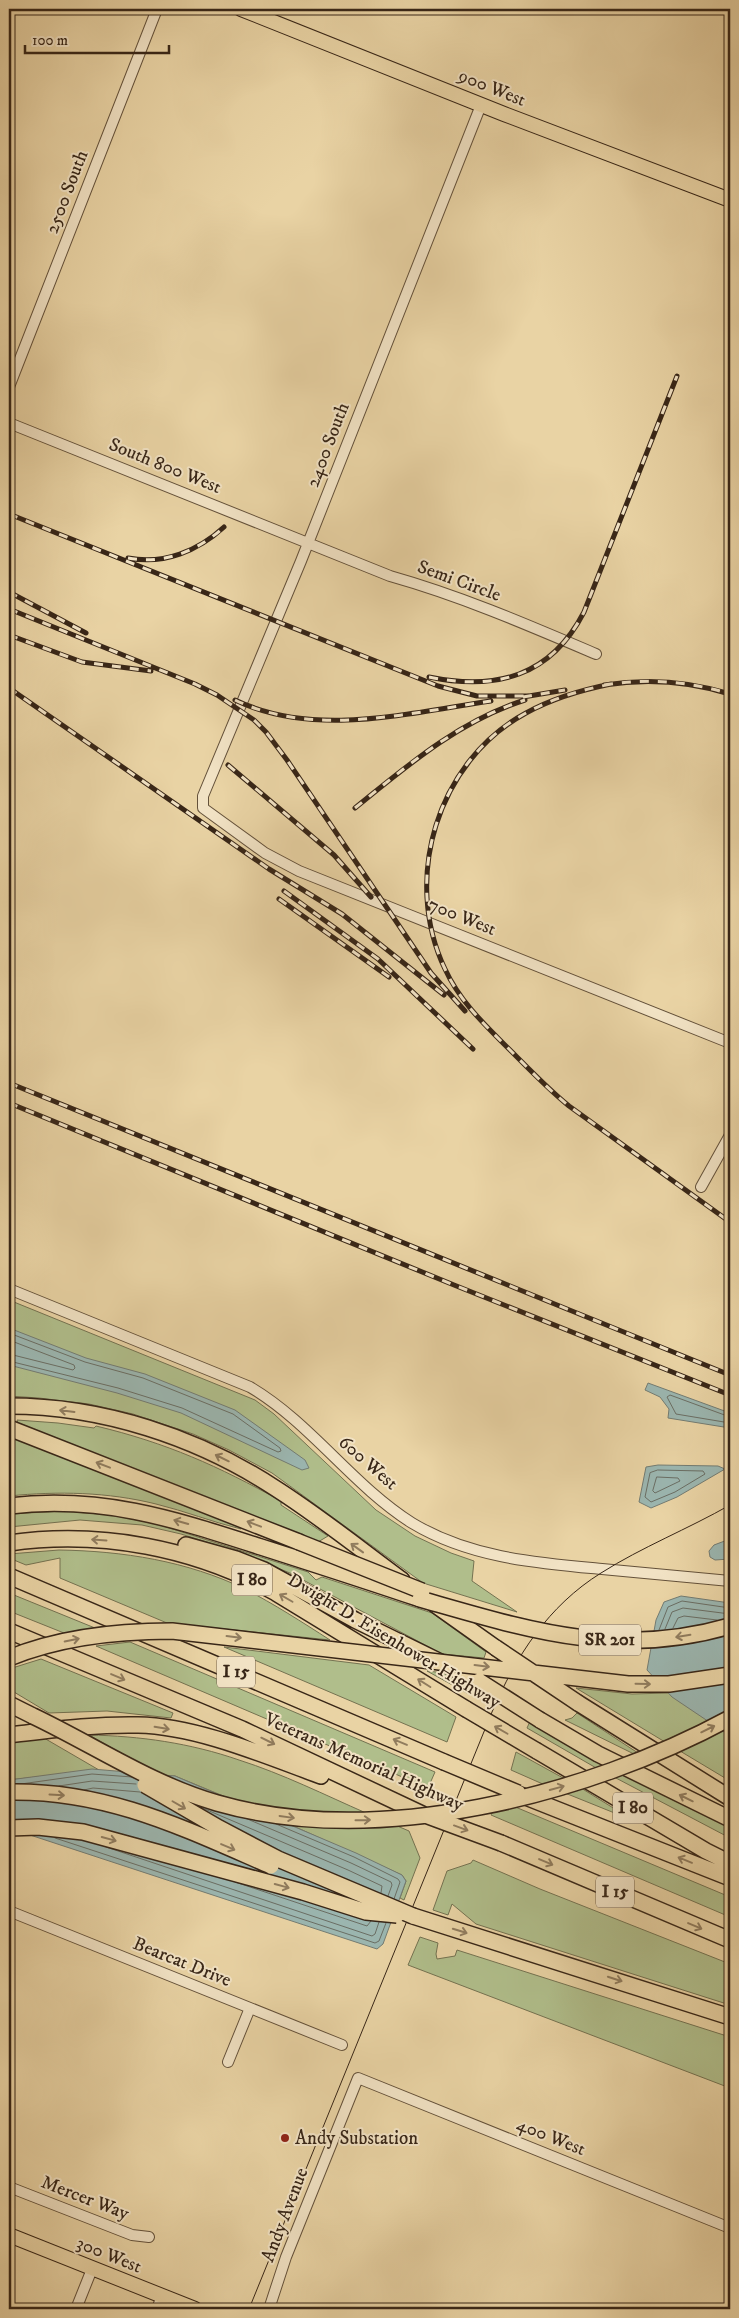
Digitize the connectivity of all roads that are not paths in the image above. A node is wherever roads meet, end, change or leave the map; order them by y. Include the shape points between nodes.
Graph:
1 (158, 9) edge
2 (241, 9) edge
3 (258, 12) edge
4 (480, 104) junction
5 (730, 200) edge
6 (9, 387) edge
7 (9, 423) edge
8 (308, 543) junction
9 (596, 654) dead end
10 (203, 796) joint
11 (730, 1043) edge
12 (730, 1134) edge
13 (701, 1187) dead end
14 (9, 1289) edge
15 (9, 1406) edge
16 (13, 1430) edge
17 (9, 1506) edge
18 (122, 1542) junction
19 (9, 1543) edge
20 (9, 1576) edge
21 (730, 1581) edge
22 (490, 1619) junction
23 (730, 1626) edge
24 (9, 1631) edge
25 (9, 1658) edge
26 (730, 1675) edge
27 (9, 1704) edge
28 (32, 1716) junction
29 (730, 1718) edge
30 (9, 1735) edge
31 (675, 1765) junction
32 (730, 1790) edge
33 (9, 1792) edge
34 (730, 1798) edge
35 (398, 1804) junction
36 (730, 1819) edge
37 (9, 1828) edge
38 (730, 1863) edge
39 (730, 1878) edge
40 (9, 1911) edge
41 (413, 1916) junction
42 (730, 1940) edge
43 (250, 2008) junction
44 (730, 2017) edge
45 (342, 2045) dead end
46 (228, 2062) dead end
47 (358, 2078) joint
48 (9, 2187) edge
49 (730, 2228) edge
50 (9, 2235) edge
51 (149, 2237) dead end
52 (92, 2269) junction
53 (160, 2303) edge
54 (76, 2309) edge
55 (195, 2309) edge
56 (269, 2309) edge

1 - 6 street, 2500 South
2 - 3 main road, 900 West
3 - 4 main road, 900 West
4 - 5 main road, 900 West
4 - 8 street, 2400 South
7 - 8 street, South 800 West
8 - 9 street, Semi Circle via 390,576 473,603
8 - 10 street, 2400 South
10 - 11 street, 700 West via 203,808 265,853 299,871
12 - 13 street
14 - 21 street, 600 West via 250,1387 285,1411 363,1485 412,1522 460,1545 496,1557 536,1563
31 -> 15 highway, bridge via 496,1648 288,1497 222,1458 165,1434 116,1420 65,1410
22 -> 16 highway, bridge
22 -> 17 highway, bridge via 190,1524 123,1508 64,1503
18 -> 19 highway, Dwight D. Eisenhower Highway / I 80 via 62,1539
36 -> 18 highway, bridge via 598,1754 479,1681 255,1566 165,1540
38 -> 18 highway, Dwight D. Eisenhower Highway / I 80, bridge via 706,1852 245,1576 175,1552
39 -> 20 highway, Veterans Memorial Highway / I 15, bridge via 518,1794
23 -> 22 highway, SR 201, bridge via 666,1638 605,1640 546,1633
24 -> 35 highway, Veterans Memorial Highway / I 15 via 242,1729
25 -> 26 highway, bridge via 83,1637 172,1631 628,1684 669,1684
27 - 28 highway
28 -> 29 highway, bridge via 156,1781 204,1799 294,1818 357,1820 460,1810 557,1788 644,1758
28 -> 41 highway, bridge via 240,1839 306,1872
30 -> 35 highway via 73,1727 140,1724 183,1731 239,1746
31 - 32 highway
31 - 34 highway
33 -> 41 highway, bridge via 69,1796 124,1806 353,1900
35 -> 42 highway, Veterans Memorial Highway / I 15, bridge via 501,1843
37 -> 41 highway, bridge via 38,1827 83,1832 366,1912
40 - 43 street, Bearcat Drive
41 -> 44 highway
43 - 45 street, Bearcat Drive
43 - 46 street
47 - 49 street, 400 West
47 - 56 street, Andy Avenue via 286,2257
48 - 51 street, Mercer Way via 132,2235
50 - 52 main road, 300 West
52 - 53 main road, 300 West
52 - 54 street
53 - 55 main road, 300 West

